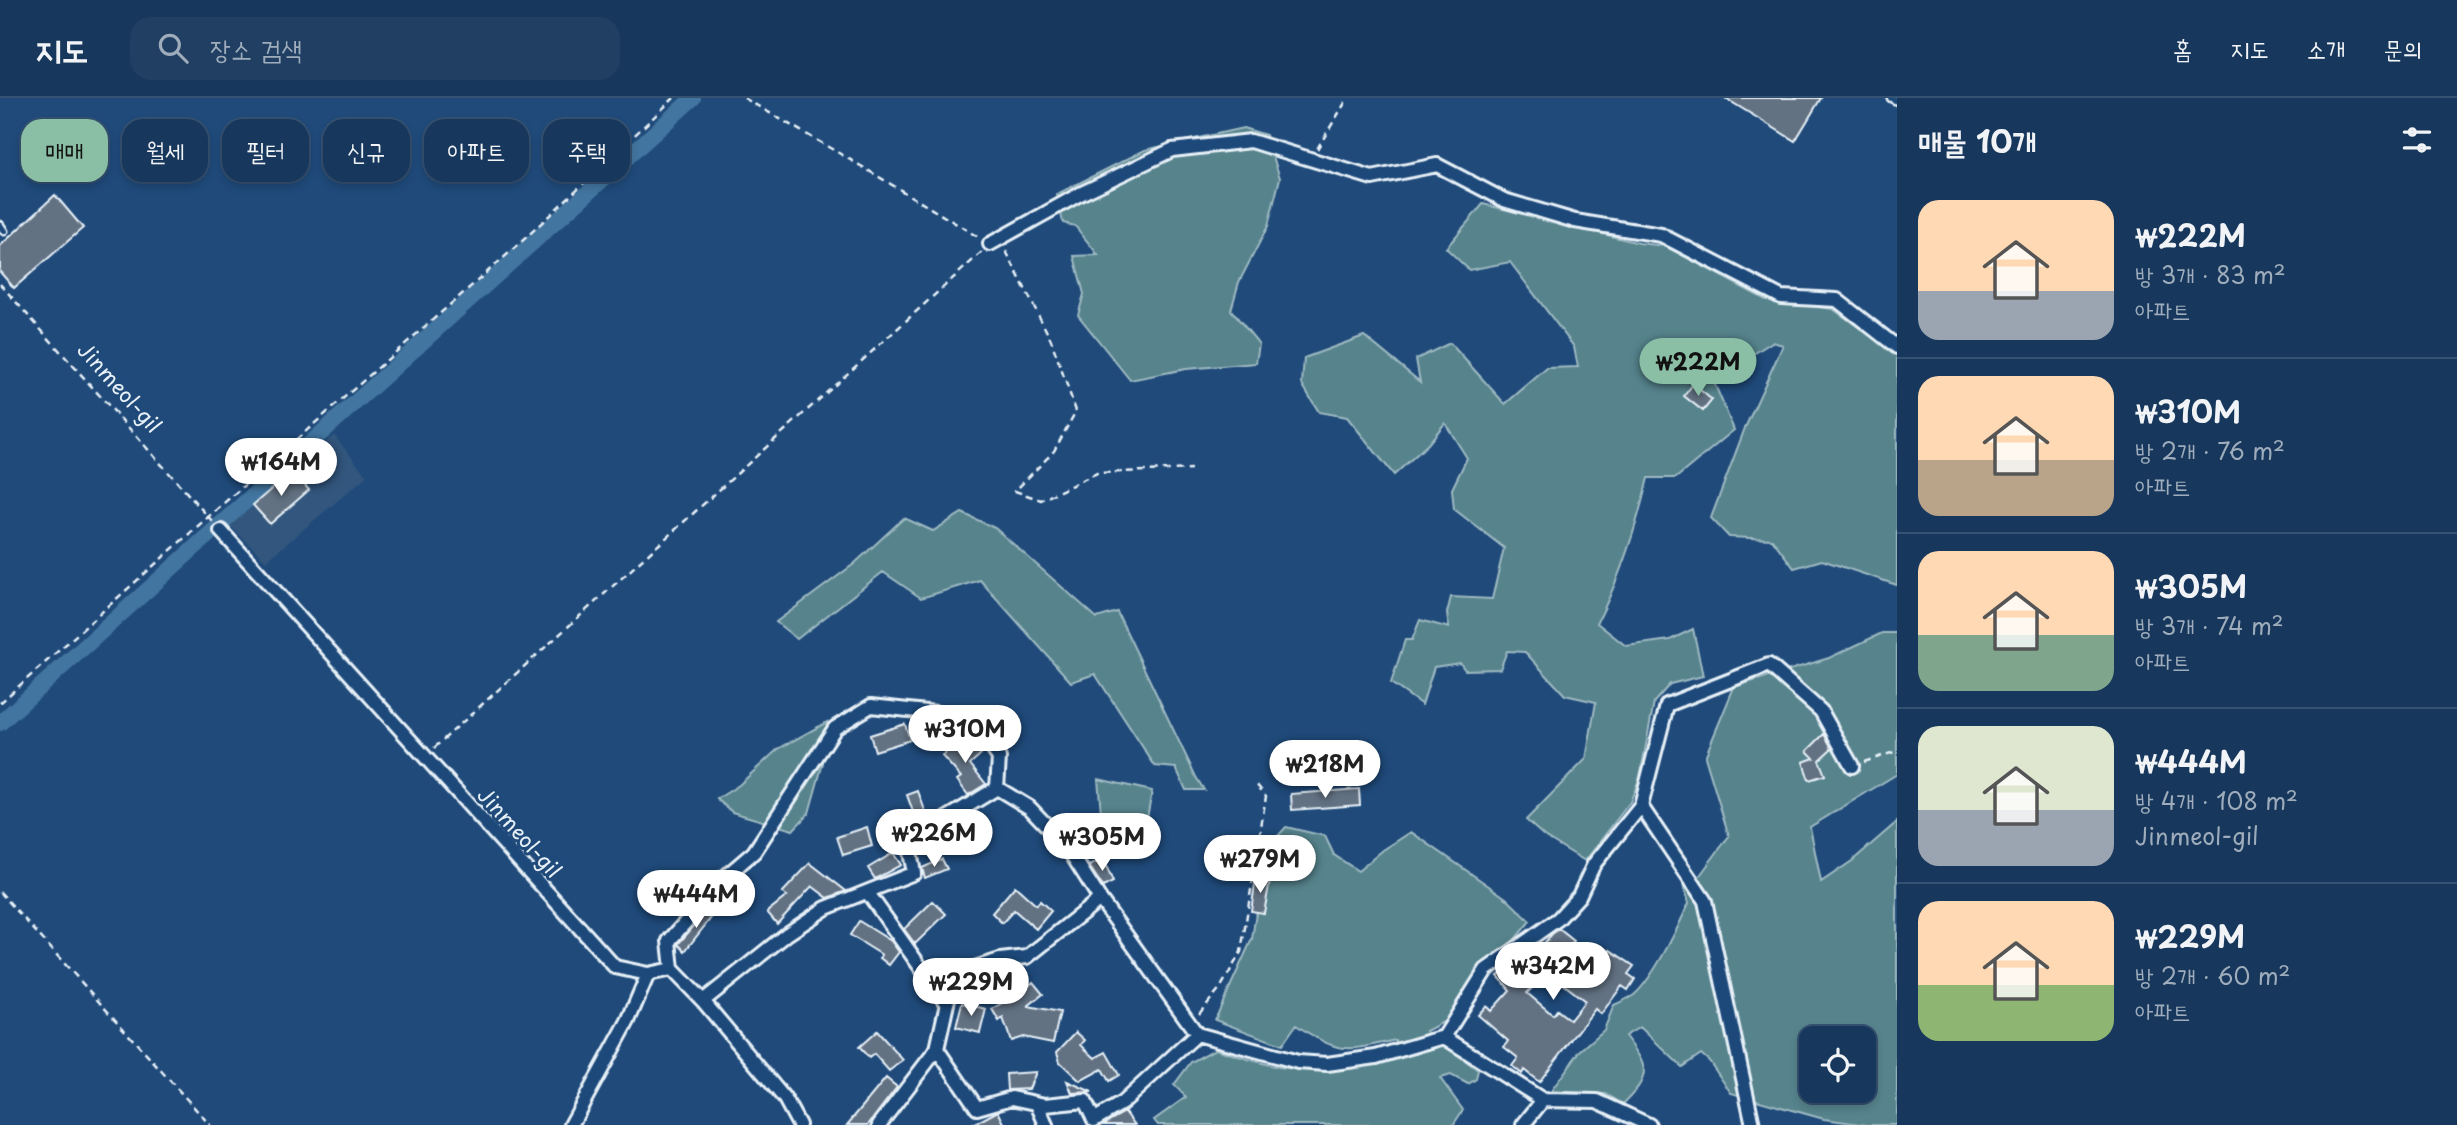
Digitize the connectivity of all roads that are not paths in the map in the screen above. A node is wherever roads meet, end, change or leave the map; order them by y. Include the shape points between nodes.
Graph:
1 (1891, 98) edge
2 (1897, 102) edge
3 (995, 241) road end
4 (1897, 347) edge
5 (221, 530) dead end
6 (1852, 766) road end
7 (997, 788) junction
8 (1642, 806) junction
9 (869, 893) junction
10 (1100, 899) junction
11 (672, 969) junction
12 (648, 974) junction
13 (703, 1002) junction
14 (946, 1003) junction
15 (1194, 1029) junction
16 (1444, 1037) junction
17 (937, 1049) junction
18 (1543, 1100) junction
19 (1037, 1104) junction
20 (1095, 1123) edge
21 (571, 1125) edge
22 (799, 1125) edge
23 (879, 1125) edge
24 (1046, 1125) edge
25 (1522, 1125) edge
26 (1649, 1125) edge
27 (1753, 1125) edge

1 - 2 lane
3 - 4 street via 1172,150 1251,141 1372,178 1437,165 1504,200 1575,221 1661,235 1781,297 1837,300
5 - 12 street, Jinmeol-gil via 615,967
6 - 8 street via 1821,711 1769,665 1667,705
7 - 9 street via 908,842 914,873
7 - 10 street via 1030,808 1067,847
7 - 11 street via 999,758 975,723 925,711 871,706 835,728 754,852 726,876 669,941
8 - 16 street via 1594,864 1579,896 1558,919 1486,970
8 - 27 street via 1705,901
9 - 13 street via 827,908 797,927
9 - 14 street
10 - 14 street via 1027,957 971,969 950,990
10 - 15 street
11 - 12 street, Jinmeol-gil
11 - 13 street
12 - 21 street via 628,1021
13 - 22 street via 785,1099
14 - 17 street
15 - 16 street via 1298,1062 1327,1064 1376,1057
15 - 20 street via 1122,1103
16 - 18 street
17 - 19 street via 977,1108 1012,1098
17 - 23 street
18 - 25 street
18 - 26 street via 1597,1101
19 - 20 street via 1085,1101
19 - 24 street

